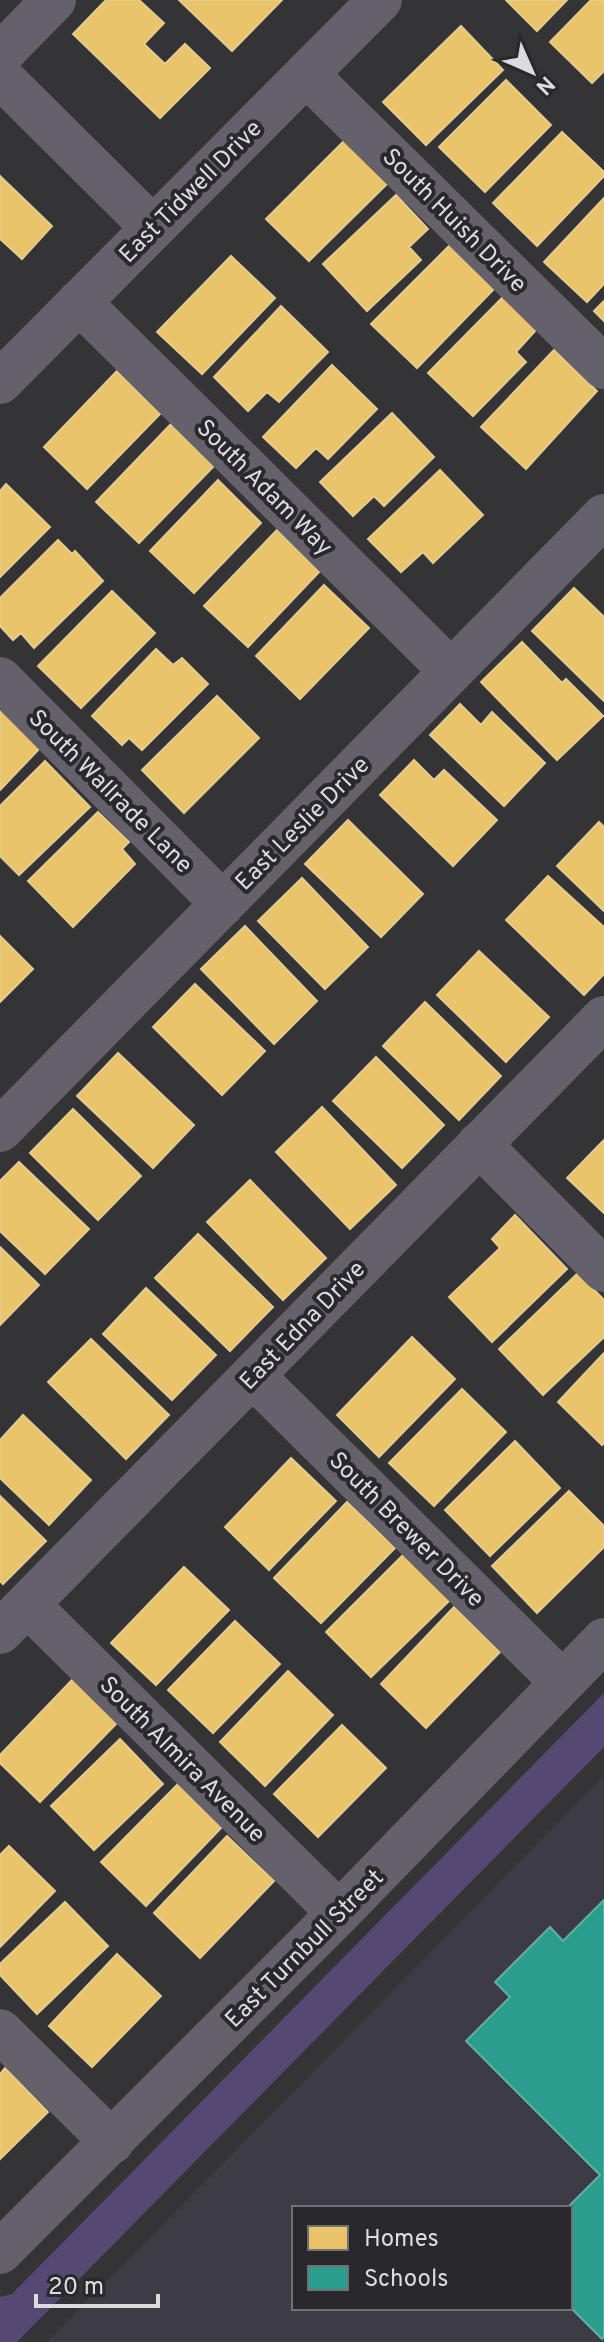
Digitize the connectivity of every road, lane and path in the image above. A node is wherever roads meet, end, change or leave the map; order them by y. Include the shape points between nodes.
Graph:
1 (54, 0) edge
2 (380, 0) edge
3 (0, 55) edge
4 (306, 74) junction
5 (0, 76) edge
6 (153, 228) junction
7 (79, 302) junction
8 (604, 367) edge
9 (0, 382) edge
10 (604, 516) edge
11 (451, 671) junction
12 (0, 679) edge
13 (223, 904) junction
14 (604, 1018) edge
15 (0, 1129) edge
16 (479, 1144) junction
17 (604, 1270) edge
18 (253, 1376) junction
19 (14, 1618) edge
20 (604, 1640) edge
21 (562, 1682) junction
22 (339, 1913) junction
23 (0, 2031) edge
24 (112, 2142) junction
25 (0, 2252) edge

1 - 3 street
2 - 4 street, East Tidwell Drive
4 - 6 street, East Tidwell Drive
4 - 8 street, South Huish Drive
5 - 6 street
6 - 7 street, East Tidwell Drive
7 - 9 street, East Tidwell Drive
7 - 11 street, South Adam Way
10 - 11 street, East Leslie Drive
11 - 13 street, East Leslie Drive
12 - 13 street, South Wallrade Lane
13 - 15 street, East Leslie Drive
14 - 16 street, East Edna Drive
16 - 17 street
16 - 18 street, East Edna Drive
18 - 19 street, East Edna Drive
18 - 21 street, South Brewer Drive
19 - 22 street, South Almira Avenue
20 - 21 street, East Turnbull Street
21 - 22 street, East Turnbull Street
22 - 24 street, East Turnbull Street
23 - 24 street
24 - 25 street, East Turnbull Street

